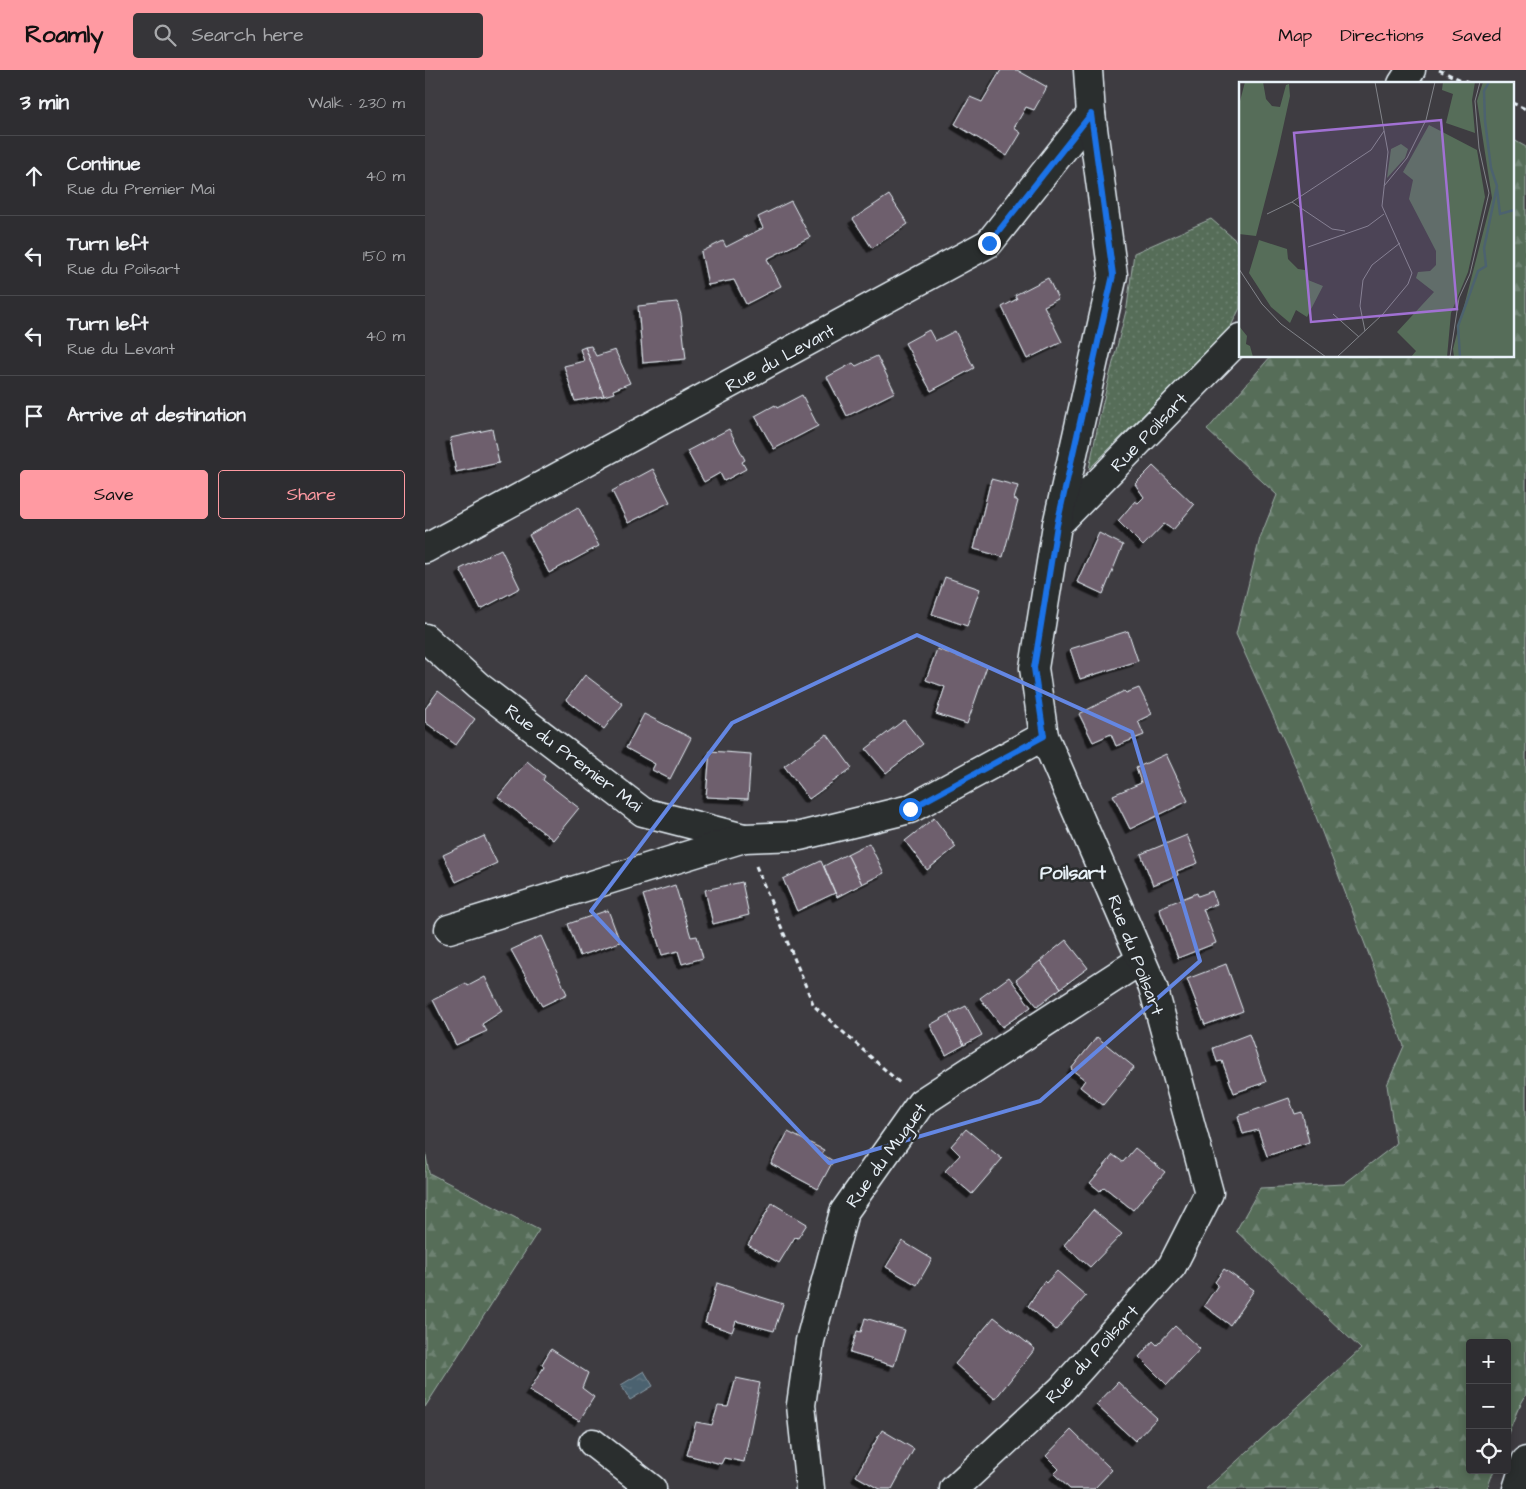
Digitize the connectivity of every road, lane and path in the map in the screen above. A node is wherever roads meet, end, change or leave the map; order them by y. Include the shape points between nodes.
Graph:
1 (1088, 70) edge
2 (1411, 70) edge
3 (1439, 70) edge
4 (1403, 82) edge
5 (1466, 82) edge
6 (1513, 103) edge
7 (1526, 109) edge
8 (1091, 114) junction
9 (1239, 339) edge
10 (1057, 525) junction
11 (425, 549) edge
12 (425, 638) edge
13 (1044, 736) junction
14 (744, 838) junction
15 (449, 929) dead end
16 (1141, 960) junction
17 (921, 1103) junction
18 (593, 1442) dead end
19 (1526, 1461) edge
20 (652, 1489) edge
21 (810, 1489) edge
22 (954, 1489) edge
23 (1517, 1489) edge

1 - 8 street, Rue du Poilsart
2 - 4 street
3 - 5 path
6 - 7 path
8 - 10 street, Rue du Poilsart via 1113,275
8 - 11 street, Rue du Levant via 989,243
9 - 10 street, Rue Poilsart
10 - 13 street, Rue du Poilsart via 1034,668
12 - 14 street, Rue du Premier Mai via 478,686 643,812
13 - 14 street, Rue du Premier Mai via 910,809 800,836
13 - 16 street, Rue du Poilsart
14 - 15 street, Rue du Premier Mai
14 - 17 path via 814,1006
16 - 17 street, Rue du Muguet
16 - 22 street, Rue du Poilsart via 1153,987 1209,1193 1172,1266 1061,1390
17 - 21 street, Rue du Muguet via 844,1212 809,1341 801,1405
18 - 20 street
19 - 23 street

